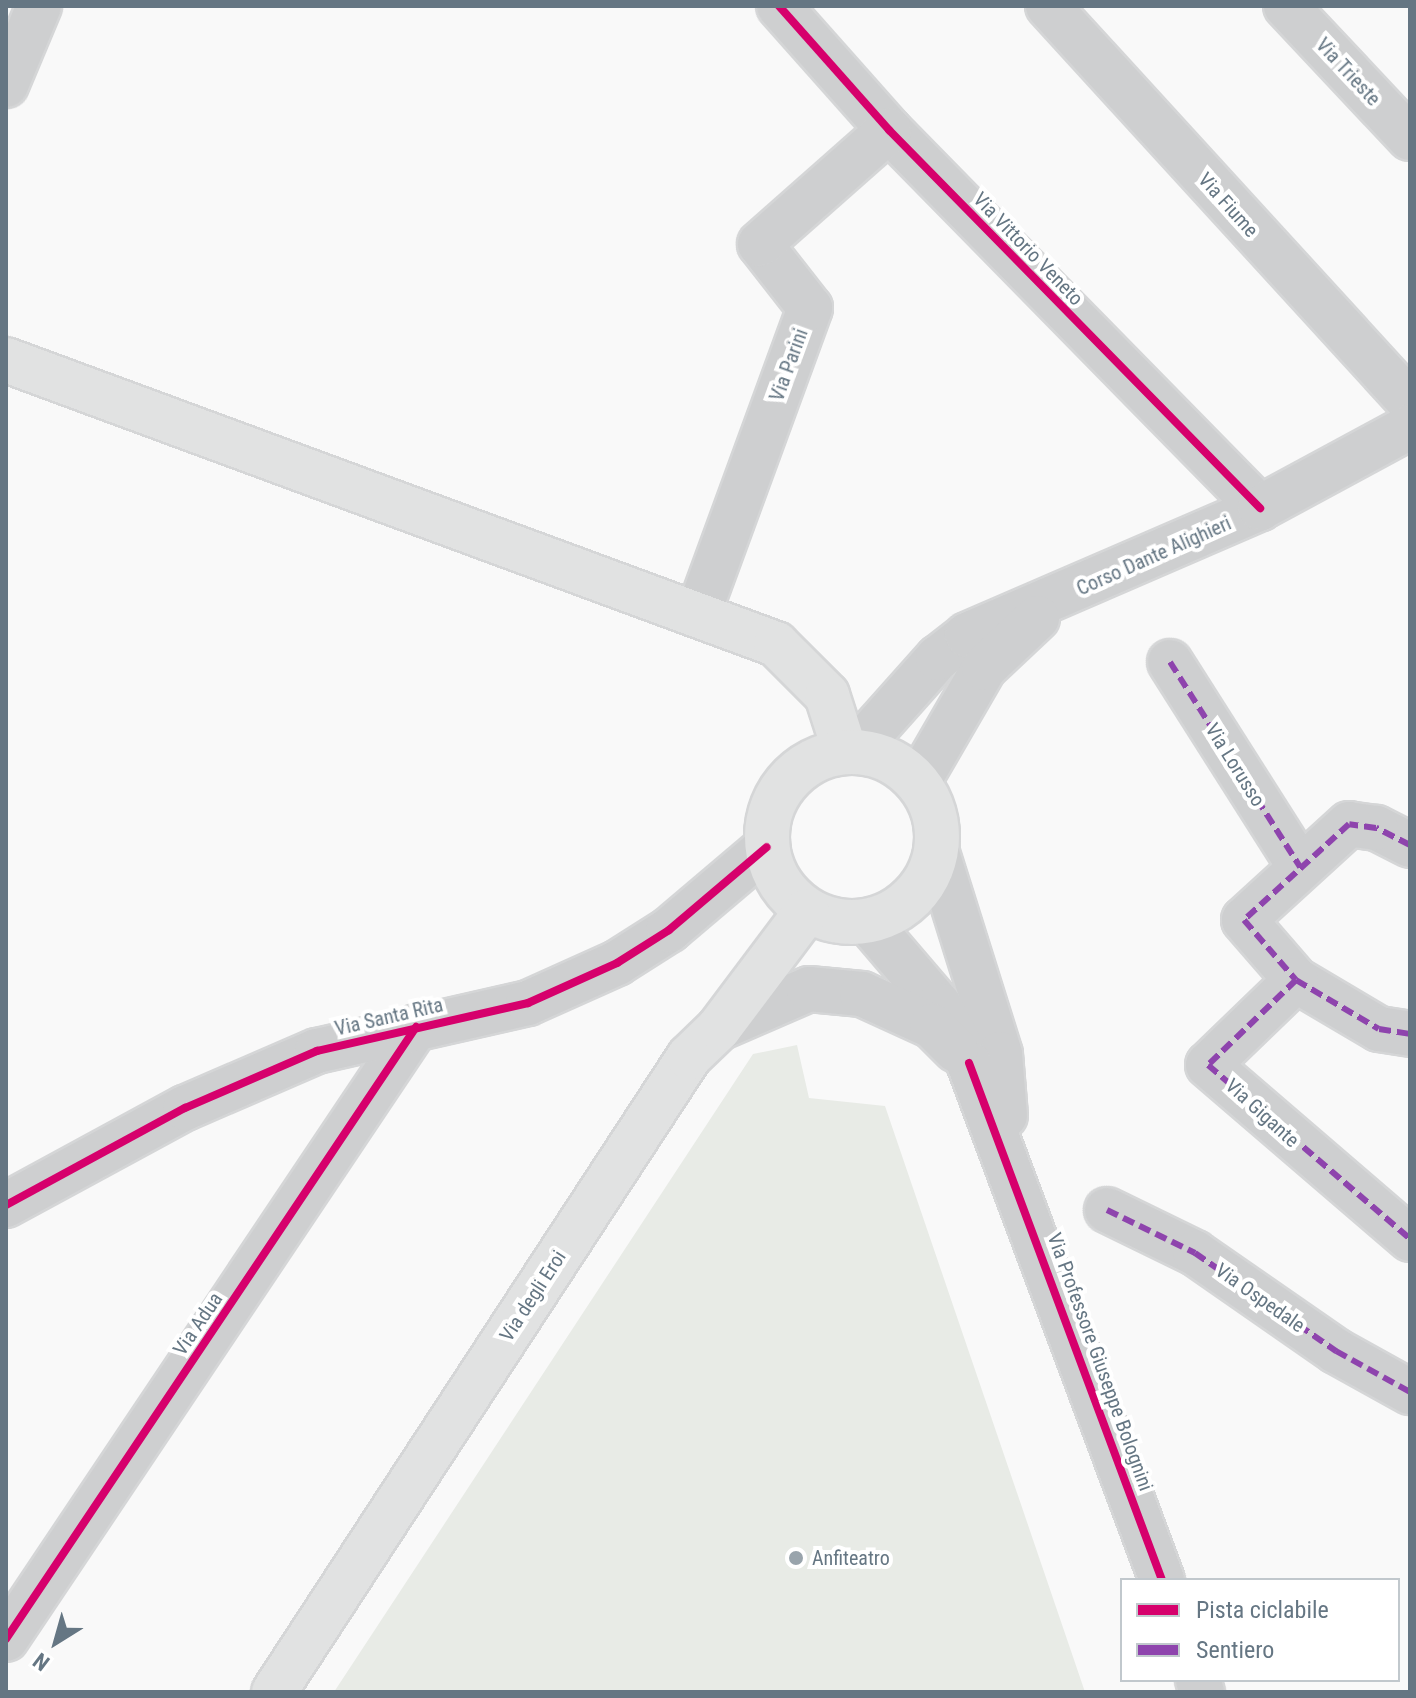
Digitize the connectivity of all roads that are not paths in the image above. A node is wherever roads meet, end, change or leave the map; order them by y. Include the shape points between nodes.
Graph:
1 (39, 6) edge
2 (779, 6) edge
3 (1048, 6) edge
4 (1286, 6) edge
5 (6, 85) edge
6 (889, 130) junction
7 (1410, 138) edge
8 (6, 360) edge
9 (1410, 402) edge
10 (1410, 427) edge
11 (1260, 508) junction
12 (1068, 595) junction
13 (698, 614) junction
14 (1170, 662) dead end
15 (850, 751) junction
16 (918, 782) junction
17 (1410, 845) edge
18 (767, 847) junction
19 (937, 853) junction
20 (1300, 867) junction
21 (807, 911) junction
22 (868, 922) junction
23 (1296, 980) junction
24 (416, 1027) junction
25 (719, 1028) junction
26 (1410, 1034) edge
27 (969, 1063) junction
28 (1008, 1155) junction
29 (6, 1205) edge
30 (1107, 1210) dead end
31 (1410, 1239) edge
32 (1410, 1392) edge
33 (1161, 1578) edge
34 (6, 1639) edge
35 (274, 1692) edge

1 - 5 street
2 - 6 street, Via Vittorio Veneto
3 - 9 street, Via Fiume
4 - 7 street, Via Trieste
6 - 11 street, Via Vittorio Veneto
6 - 13 street, Via Parini via 760,244 810,308
8 - 13 main road
10 - 11 street, Corso Dante Alighieri
11 - 12 street, Corso Dante Alighieri
12 - 15 street, Corso Dante Alighieri via 967,635 938,658
12 - 16 street, Corso Dante Alighieri via 1007,641 984,668
13 - 15 main road via 776,644 827,695
14 - 20 street, Via Lorusso
15 - 16 main road via 890,760
15 - 18 main road via 812,761 785,782 769,813
16 - 19 main road via 936,815
17 - 20 street via 1376,828 1349,824
18 - 21 main road via 780,884
18 - 24 street, Via Santa Rita via 669,930 617,963 528,1003
19 - 22 main road via 921,890 888,916
19 - 28 street via 1000,1054
20 - 23 street via 1244,920
21 - 22 main road via 837,922
21 - 25 main road, Via degli Eroi
22 - 27 street via 939,1005
23 - 26 street via 1379,1029
23 - 31 street, Via Gigante via 1208,1065
24 - 29 street, Via Santa Rita via 317,1051 199,1101
24 - 34 street, Via Adua
25 - 27 street via 809,989 862,994 932,1026
25 - 35 main road, Via degli Eroi via 689,1057
27 - 28 street
28 - 33 street, Via Professore Giuseppe Bolognini
30 - 32 street, Via Ospedale via 1195,1253 1336,1351

